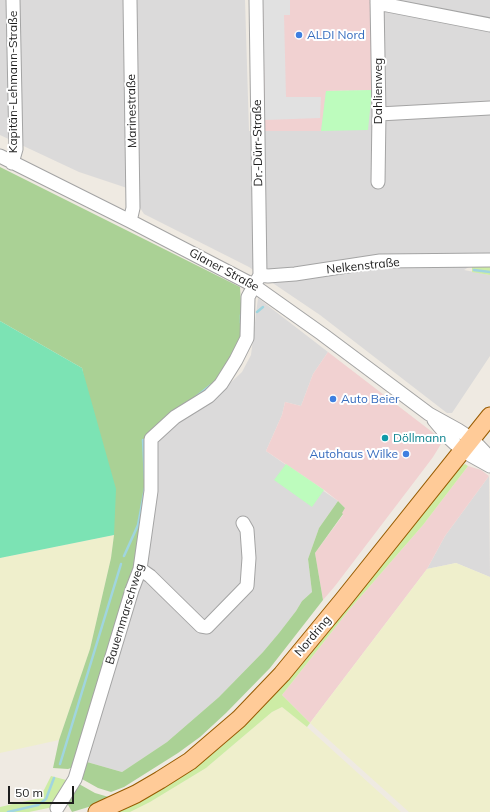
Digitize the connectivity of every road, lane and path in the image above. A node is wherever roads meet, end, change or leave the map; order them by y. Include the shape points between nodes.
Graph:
1 (14, 0) edge
2 (130, 0) edge
3 (256, 0) edge
4 (377, 2) edge
5 (490, 25) edge
6 (490, 108) edge
7 (379, 114) junction
8 (0, 156) edge
9 (12, 163) junction
10 (378, 182) dead end
11 (130, 221) junction
12 (490, 260) edge
13 (256, 280) junction
14 (490, 416) edge
15 (467, 445) junction
16 (490, 458) edge
17 (490, 466) edge
18 (243, 523) dead end
19 (140, 569) junction
20 (57, 808) dead end
21 (97, 812) edge

1 - 9 street, Kapitän-Lehmann-Straße via 16,148
2 - 11 street, Marinestraße via 133,208
3 - 13 street, Dr.-Dürr-Straße via 260,212
4 - 5 street
4 - 7 street, Dahlienweg
6 - 7 street
7 - 10 street, Dahlienweg
8 - 9 street, Glaner Straße
9 - 11 street, Glaner Straße
11 - 13 street, Glaner Straße
12 - 13 street, Nelkenstraße via 380,262 268,276
13 - 15 street, Glaner Straße via 322,334 429,414 450,439
13 - 19 street, Bauernmarschweg via 248,297 247,338 221,384 209,396 175,417 151,439 151,491
14 - 15 main road, Nordring
15 - 16 street, Glaner Straße
15 - 17 street, Glaner Straße
15 - 21 main road, Nordring via 296,657 239,719 194,757 160,780
18 - 19 street via 247,530 249,558 247,586 207,626 202,626
19 - 20 street, Bauernmarschweg via 73,785

